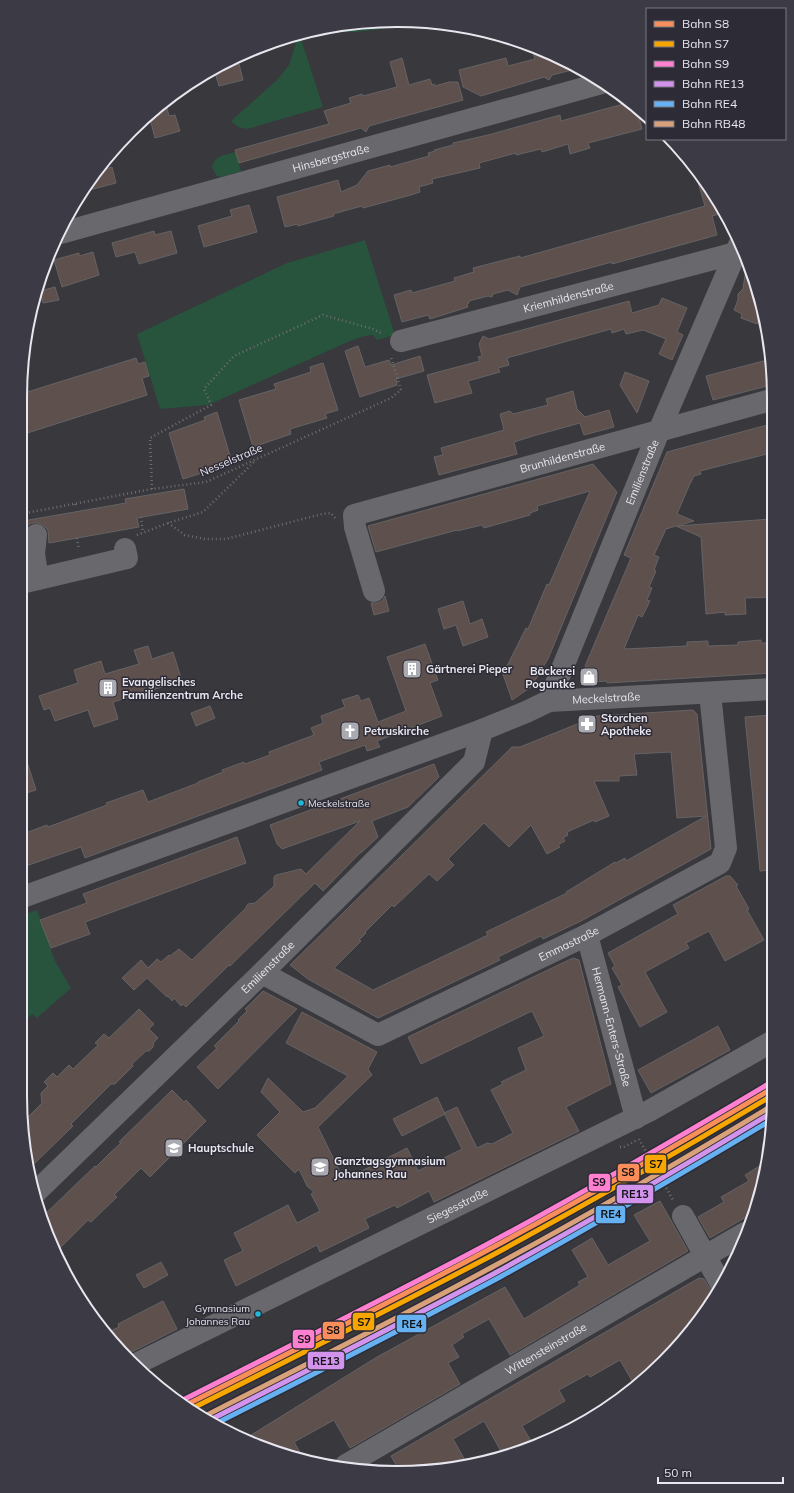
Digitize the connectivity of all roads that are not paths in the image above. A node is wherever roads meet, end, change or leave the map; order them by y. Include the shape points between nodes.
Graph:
1 (596, 85) edge
2 (66, 231) edge
3 (737, 249) edge
4 (401, 342) road end
5 (767, 401) edge
6 (659, 430) junction
7 (36, 535) dead end
8 (125, 549) road end
9 (29, 581) edge
10 (374, 591) dead end
11 (767, 689) edge
12 (710, 693) junction
13 (549, 701) junction
14 (482, 730) junction
15 (27, 895) edge
16 (587, 935) junction
17 (262, 973) junction
18 (767, 1044) edge
19 (636, 1118) junction
20 (39, 1189) edge
21 (683, 1216) dead end
22 (740, 1236) edge
23 (706, 1256) junction
24 (718, 1279) edge
25 (140, 1362) edge
26 (349, 1463) edge

1 - 2 street, Hinsbergstraße
3 - 4 street, Kriemhildenstraße
3 - 6 street, Emilienstraße
5 - 6 street, Brunhildenstraße
6 - 10 street, Brunhildenstraße via 354,515
6 - 13 street, Emilienstraße
7 - 9 street
8 - 9 street via 127,558
11 - 12 street, Meckelstraße
12 - 13 street, Meckelstraße
12 - 16 street, Emmastraße via 726,848 720,863
13 - 14 street, Meckelstraße
14 - 15 street, Meckelstraße
14 - 17 street, Emilienstraße via 474,762
16 - 17 street, Emmastraße via 378,1035
16 - 19 street, Hermann-Enters-Straße
17 - 20 street, Emilienstraße
18 - 19 street, Siegesstraße
19 - 25 street, Siegesstraße
21 - 23 street
22 - 23 street, Wittensteinstraße
23 - 24 street
23 - 26 street, Wittensteinstraße

